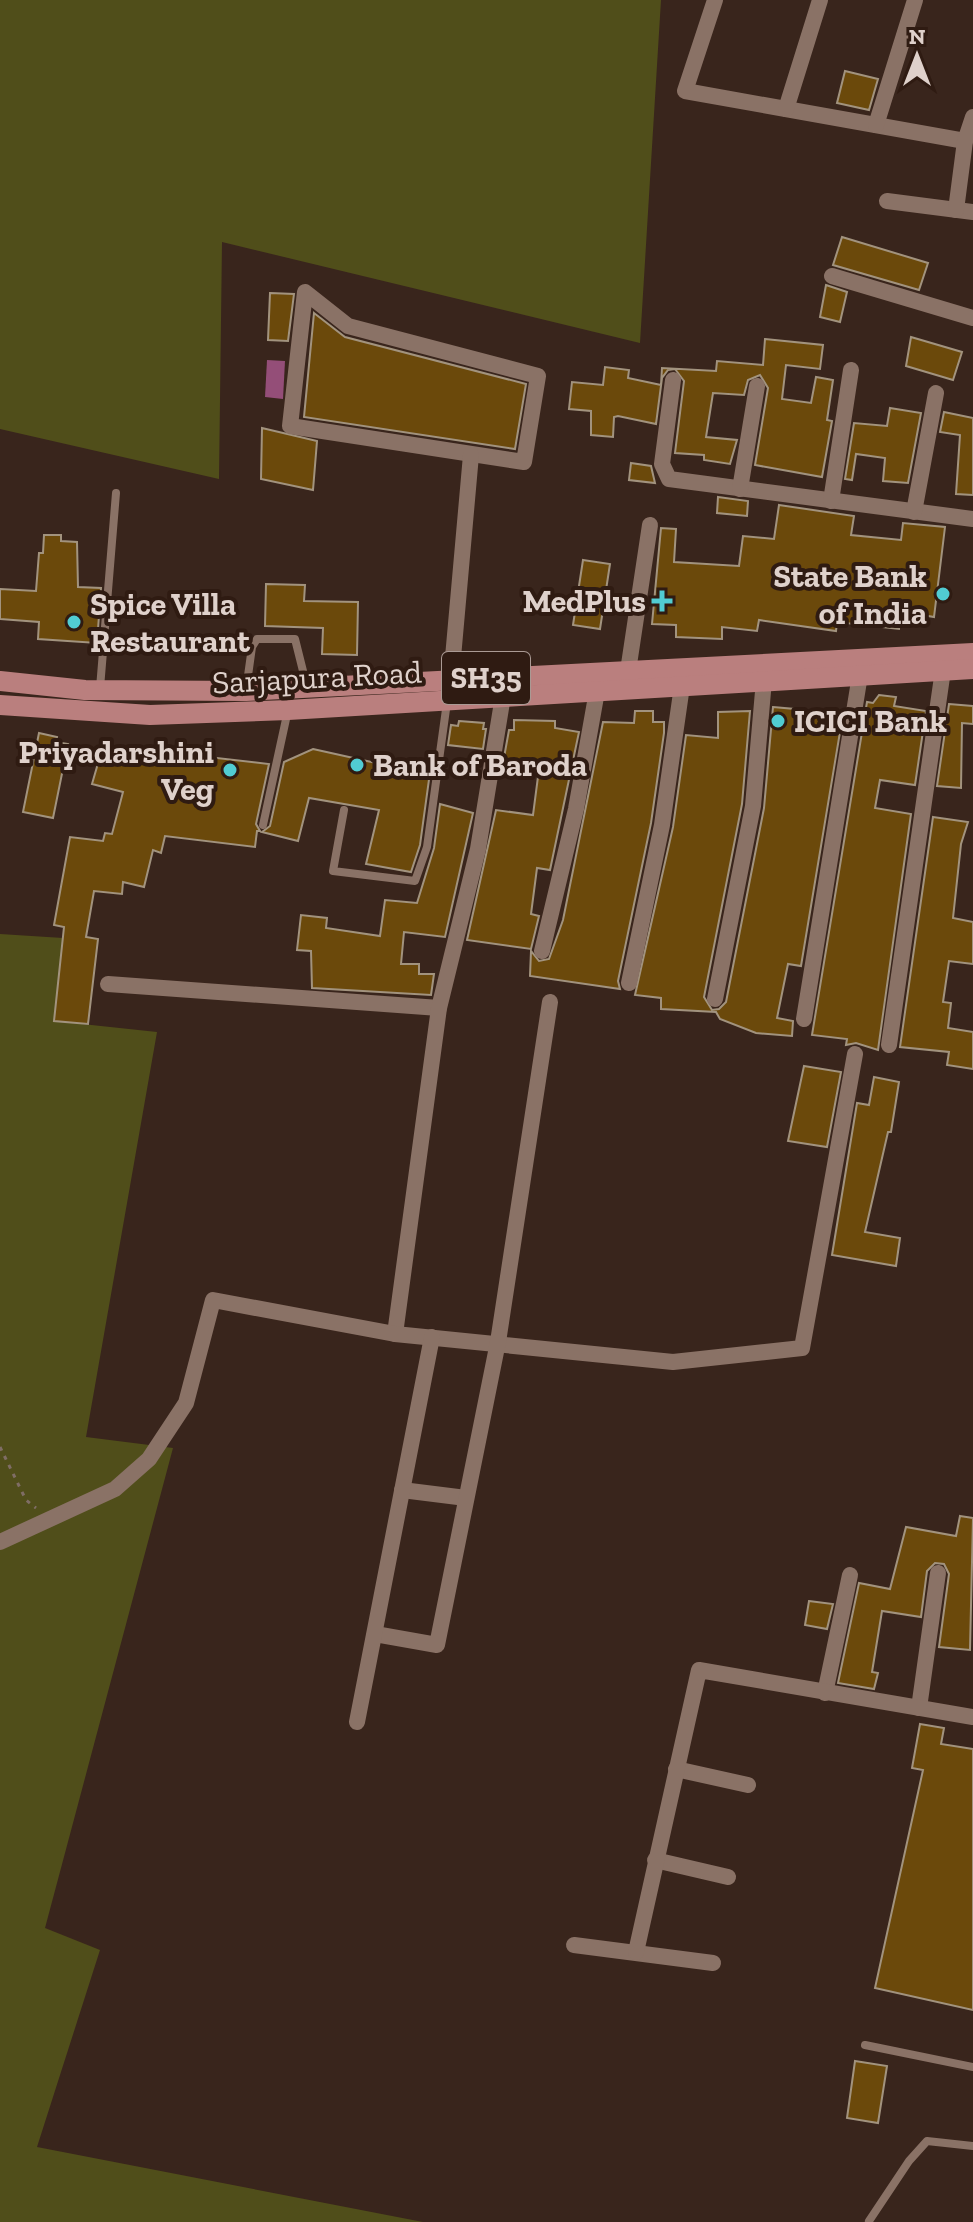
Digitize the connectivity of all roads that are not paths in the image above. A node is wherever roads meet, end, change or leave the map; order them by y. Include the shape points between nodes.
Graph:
1 (715, 0) edge
2 (820, 0) edge
3 (915, 0) edge
4 (786, 109) junction
5 (973, 117) edge
6 (876, 125) junction
7 (965, 141) junction
8 (887, 201) dead end
9 (965, 211) edge
10 (832, 276) dead end
11 (973, 318) edge
12 (851, 370) dead end
13 (673, 380) dead end
14 (757, 386) dead end
15 (936, 393) dead end
16 (471, 455) junction
17 (740, 489) junction
18 (116, 493) dead end
19 (831, 501) junction
20 (914, 512) junction
21 (973, 519) edge
22 (650, 525) dead end
23 (973, 653) edge
24 (829, 669) junction
25 (973, 669) edge
26 (943, 670) junction
27 (628, 671) junction
28 (860, 675) junction
29 (764, 680) junction
30 (0, 681) edge
31 (682, 686) junction
32 (307, 687) junction
33 (99, 690) junction
34 (449, 690) junction
35 (498, 690) junction
36 (246, 691) junction
37 (597, 691) junction
38 (151, 692) junction
39 (0, 705) edge
40 (299, 710) junction
41 (150, 715) junction
42 (344, 810) dead end
43 (263, 825) dead end
44 (542, 951) dead end
45 (629, 983) dead end
46 (108, 984) dead end
47 (715, 999) dead end
48 (550, 1002) dead end
49 (439, 1008) junction
50 (804, 1019) dead end
51 (889, 1045) dead end
52 (855, 1054) dead end
53 (395, 1334) junction
54 (432, 1337) junction
55 (498, 1342) junction
56 (402, 1490) junction
57 (466, 1498) junction
58 (0, 1542) edge
59 (938, 1573) dead end
60 (850, 1575) dead end
61 (375, 1634) junction
62 (825, 1693) junction
63 (919, 1708) junction
64 (973, 1717) edge
65 (357, 1722) dead end
66 (676, 1769) junction
67 (748, 1785) dead end
68 (655, 1860) junction
69 (728, 1877) dead end
70 (574, 1945) dead end
71 (636, 1952) junction
72 (713, 1963) dead end
73 (865, 2045) dead end
74 (973, 2067) edge
75 (973, 2146) edge
76 (869, 2221) edge

1 - 4 street via 685,91
2 - 4 street
3 - 6 street
4 - 6 street
5 - 7 street
6 - 7 street
7 - 9 street
8 - 9 street
10 - 11 street
12 - 19 street
13 - 17 street via 665,475 675,481
14 - 17 street
15 - 20 street
16 - 16 street via 290,426 305,292 348,326 538,376 524,462
16 - 34 street
17 - 19 street
18 - 33 lane
19 - 20 street
20 - 21 street
22 - 27 street
23 - 24 main road, Sarjapura Road / SH35
24 - 27 main road, Sarjapura Road / SH35
24 - 28 main road, Sarjapura Road
24 - 29 main road, Sarjapura Road
25 - 26 main road, Sarjapura Road
26 - 28 main road, Sarjapura Road
26 - 51 street
27 - 35 main road, Sarjapura Road / SH35
28 - 50 street
29 - 31 main road, Sarjapura Road
29 - 47 street via 753,806
30 - 33 main road, Sarjapura Road / SH35
31 - 37 main road, Sarjapura Road
31 - 45 street via 662,825
32 - 34 main road, Sarjapura Road / SH35
32 - 36 main road, Sarjapura Road / SH35
32 - 36 lane via 295,639 257,639
32 - 40 main road
33 - 38 main road, Sarjapura Road / SH35
34 - 35 main road, Sarjapura Road / SH35
34 - 40 main road, Sarjapura Road
34 - 42 lane via 427,847 415,881 333,871
35 - 37 main road, Sarjapura Road
35 - 49 street via 478,849
36 - 38 main road, Sarjapura Road / SH35
37 - 44 street
38 - 41 main road
39 - 41 main road, Sarjapura Road
40 - 41 main road, Sarjapura Road
40 - 43 lane
46 - 49 street
48 - 55 street
49 - 53 street
52 - 55 street via 802,1348 673,1362
53 - 54 street
53 - 58 street via 213,1300 186,1403 160,1446 125,1483
54 - 55 street
54 - 56 street
55 - 57 street
56 - 57 street
56 - 61 street
57 - 61 street via 437,1645
59 - 63 street
60 - 62 street
61 - 65 street
62 - 63 street
62 - 66 street via 699,1670
63 - 64 street
66 - 67 street
66 - 68 street
68 - 69 street
68 - 71 street
70 - 71 street
71 - 72 street
73 - 74 lane
75 - 76 lane via 927,2141

